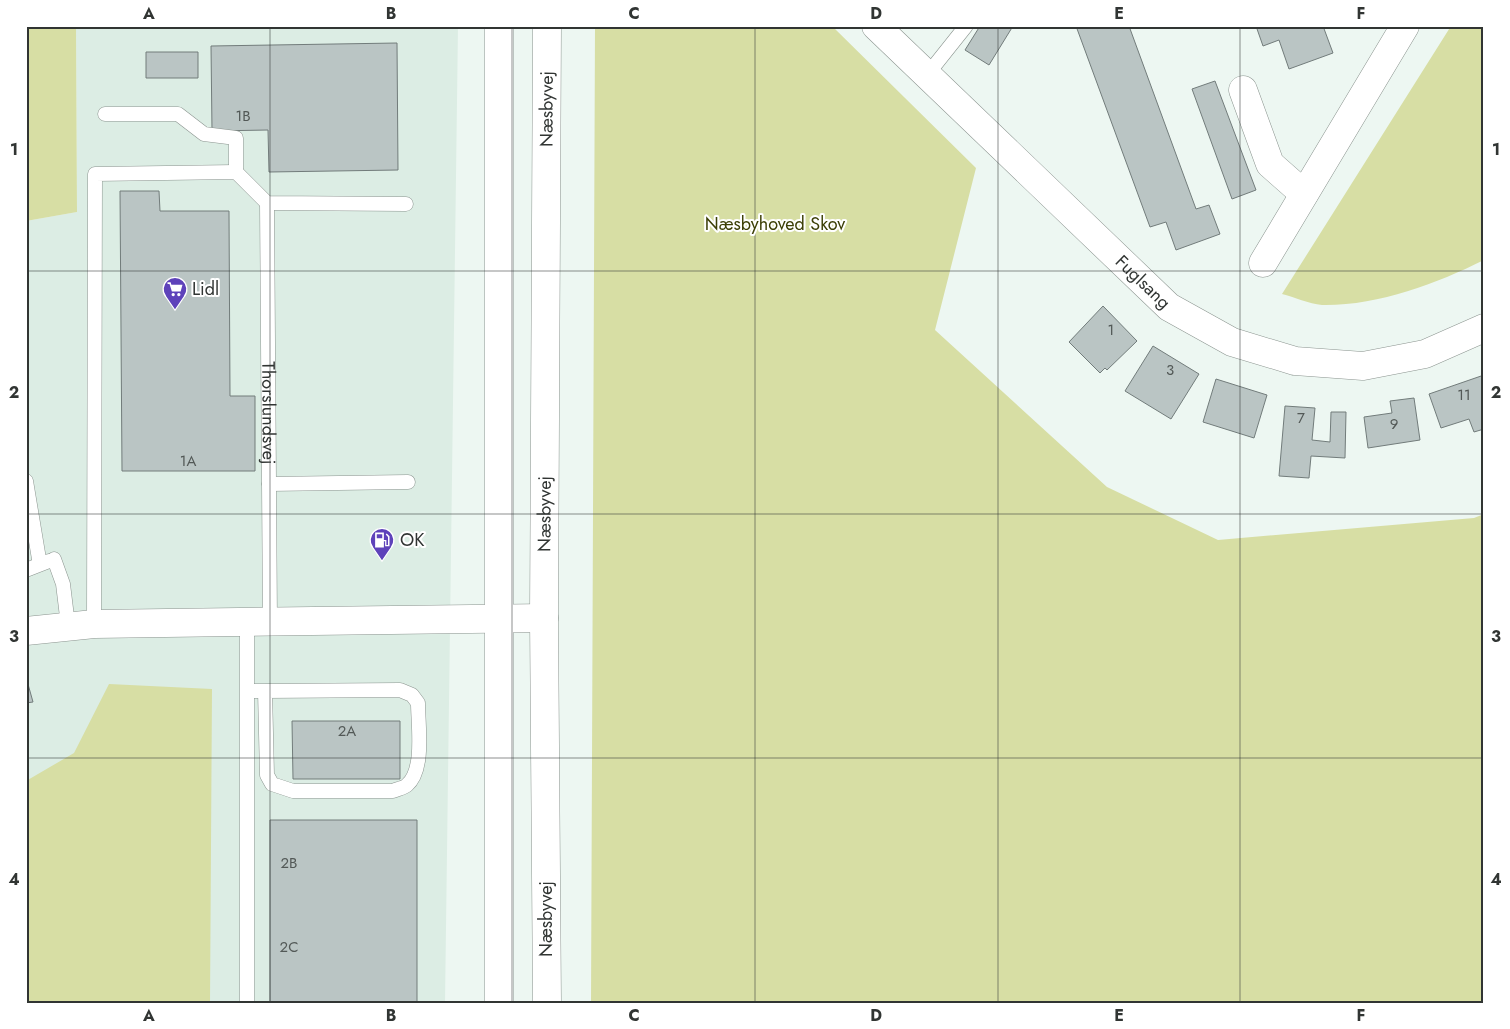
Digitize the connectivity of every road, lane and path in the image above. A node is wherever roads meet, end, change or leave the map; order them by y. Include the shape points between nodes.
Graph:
1 (499, 26) edge
2 (547, 26) edge
3 (966, 26) edge
4 (1405, 26) edge
5 (879, 27) edge
6 (927, 75) junction
7 (1243, 90) dead end
8 (105, 114) dead end
9 (236, 172) junction
10 (1304, 194) junction
11 (267, 203) junction
12 (406, 204) dead end
13 (1263, 263) dead end
14 (1484, 328) edge
15 (26, 480) edge
16 (408, 482) dead end
17 (269, 484) junction
18 (32, 557) edge
19 (54, 560) junction
20 (26, 570) edge
21 (544, 618) junction
22 (498, 619) junction
23 (258, 623) junction
24 (81, 625) junction
25 (26, 631) edge
26 (248, 691) junction
27 (265, 691) junction
28 (247, 1003) edge
29 (499, 1003) edge
30 (547, 1003) edge

1 - 22 street
2 - 21 street, Næsbyvej
3 - 6 lane
4 - 10 street
5 - 6 street, Fuglsang
6 - 14 street, Fuglsang via 1169,307 1232,342 1295,361 1363,366 1425,354
7 - 10 street via 1270,164
8 - 9 lane via 178,114 204,134 236,138
9 - 11 lane
9 - 24 lane via 95,174
10 - 13 street
11 - 12 lane
11 - 17 lane, Thorslundsvej
15 - 18 lane
16 - 17 lane
17 - 23 lane, Thorslundsvej
18 - 19 lane
19 - 20 lane
19 - 24 lane
21 - 22 street
21 - 30 street, Næsbyvej
22 - 23 street
22 - 29 street
23 - 24 street
23 - 26 lane, Thorslundsvej
24 - 25 street
26 - 27 lane
26 - 28 lane, Thorslundsvej
27 - 27 lane via 400,690 412,695 418,703 418,764 415,776 407,786 393,791 293,791 272,784 267,775

